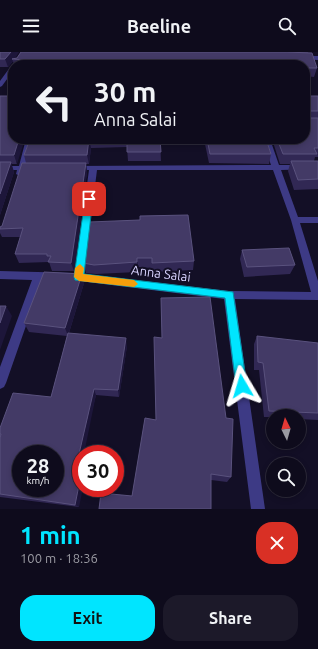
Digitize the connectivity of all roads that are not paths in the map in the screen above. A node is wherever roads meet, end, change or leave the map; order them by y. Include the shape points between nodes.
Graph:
1 (295, 58) edge
2 (318, 58) edge
3 (8, 74) edge
4 (0, 85) edge
5 (29, 144) edge
6 (268, 144) edge
7 (277, 166) junction
8 (318, 167) edge
9 (0, 168) edge
10 (22, 168) junction
11 (43, 168) edge
12 (65, 168) edge
13 (94, 168) junction
14 (17, 183) edge
15 (294, 220) junction
16 (318, 220) edge
17 (0, 275) edge
18 (39, 275) junction
19 (79, 277) junction
20 (229, 295) junction
21 (317, 296) edge
22 (0, 382) edge
23 (258, 509) edge

1 - 2 street
3 - 4 street
5 - 10 street
6 - 7 street
7 - 8 street
7 - 13 street
7 - 15 street
9 - 10 street
10 - 11 street
10 - 14 street
12 - 13 street
13 - 19 street
15 - 16 street
15 - 21 street
17 - 18 street, Anna Salai
18 - 19 street, Anna Salai
18 - 22 street
19 - 20 street, Anna Salai
20 - 21 street, Anna Salai
20 - 23 street

